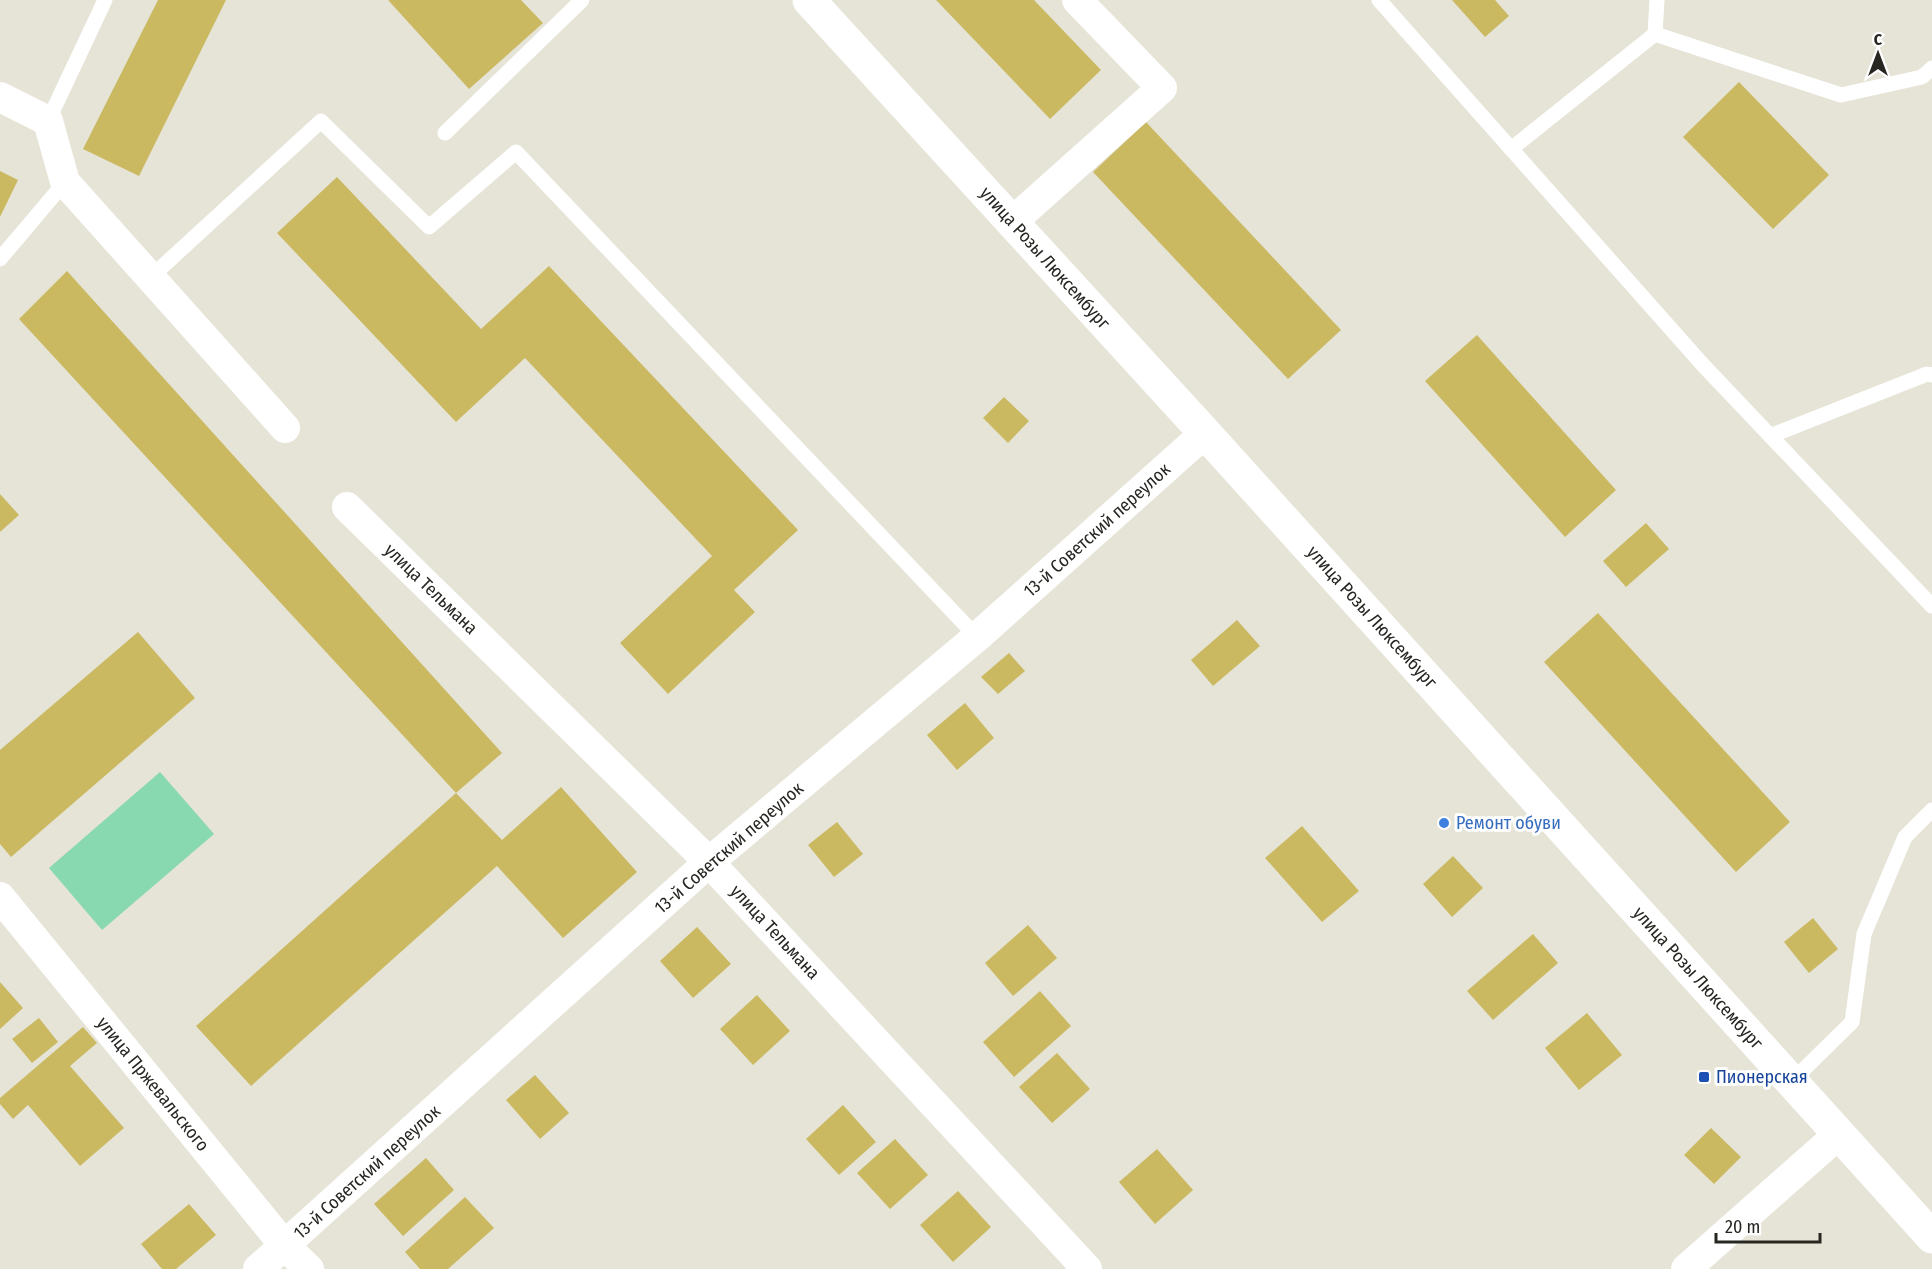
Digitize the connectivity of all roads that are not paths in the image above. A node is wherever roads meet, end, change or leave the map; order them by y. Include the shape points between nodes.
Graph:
1 (105, 0) edge
2 (582, 0) edge
3 (809, 0) edge
4 (1077, 0) edge
5 (1379, 0) edge
6 (1657, 0) edge
7 (1655, 34) junction
8 (1932, 68) edge
9 (0, 97) edge
10 (48, 121) junction
11 (445, 133) dead end
12 (1512, 149) junction
13 (65, 182) junction
14 (1012, 222) junction
15 (0, 259) edge
16 (151, 277) junction
17 (1932, 375) edge
18 (285, 428) dead end
19 (1205, 433) junction
20 (1770, 436) junction
21 (347, 507) dead end
22 (1932, 606) edge
23 (977, 636) junction
24 (1932, 810) edge
25 (709, 862) junction
26 (0, 897) edge
27 (1792, 1081) junction
28 (1839, 1134) junction
29 (1932, 1237) edge
30 (285, 1246) junction
31 (258, 1269) edge
32 (309, 1269) edge
33 (1087, 1269) edge
34 (1686, 1269) edge

1 - 10 lane
2 - 11 lane
3 - 14 main road, улица Розы Люксембург
4 - 14 street via 1162,88
5 - 12 lane
6 - 7 lane
7 - 8 lane via 1841,95 1922,77
7 - 12 lane
9 - 10 street
10 - 13 street
12 - 20 lane
13 - 15 lane
13 - 16 street
14 - 19 main road, улица Розы Люксембург
16 - 18 street
16 - 23 lane via 321,121 429,227 516,152
17 - 20 lane
19 - 23 street, 13-й Советский переулок
19 - 27 main road, улица Розы Люксембург
20 - 22 lane
21 - 25 street, улица Тельмана
23 - 25 street, 13-й Советский переулок
24 - 27 lane via 1905,837 1864,934 1852,1022
25 - 30 street, 13-й Советский переулок
25 - 33 street, улица Тельмана
26 - 30 street, улица Пржевальского
27 - 28 main road, улица Розы Люксембург
28 - 29 main road, улица Розы Люксембург
28 - 34 street
30 - 31 street, 13-й Советский переулок
30 - 32 street, улица Пржевальского

